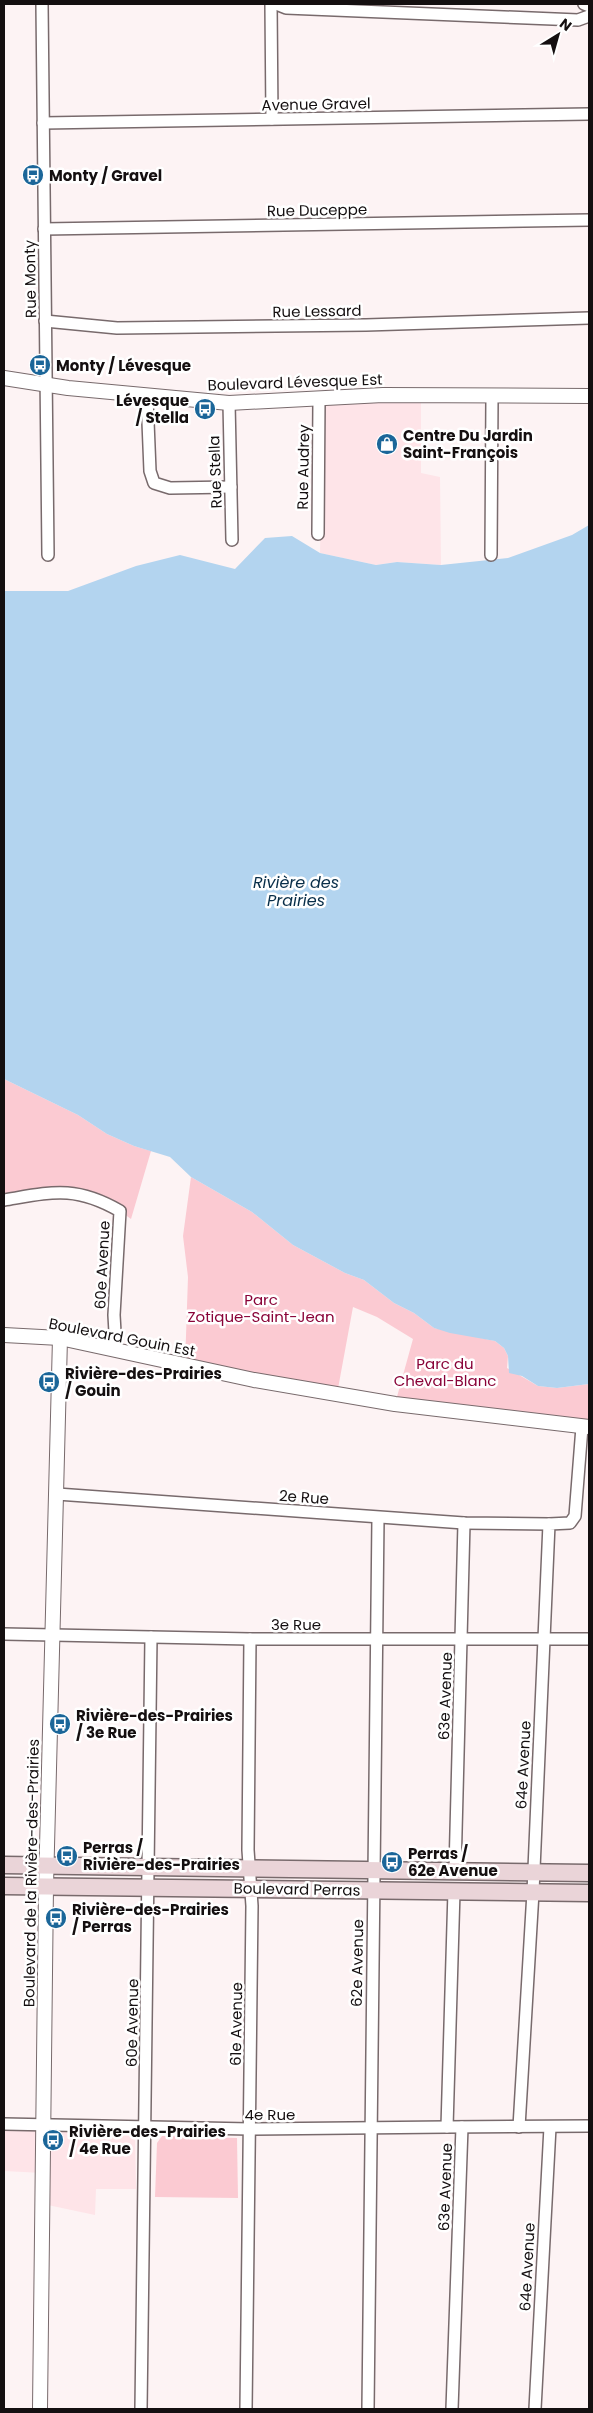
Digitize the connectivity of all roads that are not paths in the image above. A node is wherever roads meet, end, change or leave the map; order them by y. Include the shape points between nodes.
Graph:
1 (42, 4) edge
2 (271, 4) edge
3 (276, 4) edge
4 (584, 4) edge
5 (589, 6) edge
6 (371, 8) edge
7 (589, 16) edge
8 (589, 114) edge
9 (272, 120) junction
10 (43, 124) junction
11 (589, 220) edge
12 (44, 229) junction
13 (589, 318) edge
14 (45, 321) junction
15 (4, 378) edge
16 (46, 384) junction
17 (589, 396) edge
18 (147, 397) junction
19 (492, 397) junction
20 (319, 400) junction
21 (229, 403) junction
22 (231, 487) junction
23 (318, 534) dead end
24 (232, 540) dead end
25 (48, 554) dead end
26 (491, 555) dead end
27 (4, 1200) edge
28 (4, 1335) edge
29 (60, 1338) junction
30 (116, 1350) junction
31 (586, 1427) edge
32 (57, 1494) junction
33 (378, 1518) junction
34 (464, 1523) junction
35 (549, 1524) junction
36 (4, 1634) edge
37 (53, 1634) junction
38 (152, 1637) junction
39 (376, 1638) junction
40 (250, 1639) junction
41 (462, 1639) junction
42 (589, 1639) edge
43 (544, 1640) junction
44 (4, 1865) edge
45 (47, 1866) junction
46 (149, 1867) junction
47 (250, 1868) junction
48 (374, 1870) junction
49 (455, 1870) junction
50 (533, 1872) junction
51 (589, 1873) edge
52 (4, 1886) edge
53 (46, 1886) junction
54 (149, 1887) junction
55 (252, 1889) junction
56 (373, 1890) junction
57 (454, 1891) junction
58 (532, 1892) junction
59 (589, 1893) edge
60 (4, 2124) edge
61 (43, 2124) junction
62 (145, 2125) junction
63 (589, 2126) edge
64 (447, 2127) junction
65 (462, 2127) junction
66 (519, 2127) junction
67 (550, 2127) junction
68 (370, 2128) junction
69 (250, 2129) junction
70 (40, 2409) edge
71 (141, 2409) edge
72 (246, 2409) edge
73 (368, 2409) edge
74 (452, 2409) edge
75 (535, 2409) edge

1 - 10 street, Rue Monty
2 - 9 street
3 - 6 street via 286,8
4 - 5 street
6 - 7 street via 578,20
8 - 9 street, Avenue Gravel
9 - 10 street, Avenue Gravel
10 - 12 street, Rue Monty
11 - 12 street, Rue Duceppe
12 - 14 street, Rue Monty
13 - 14 street, Rue Lessard via 117,328
14 - 16 street, Rue Monty
15 - 16 street, Boulevard Lévesque Est
16 - 18 street, Boulevard Lévesque Est
16 - 25 street, Rue Monty
17 - 19 street, Boulevard Lévesque Est
18 - 21 street, Boulevard Lévesque Est
18 - 22 street via 150,471 154,483 170,488
19 - 20 street, Boulevard Lévesque Est via 383,395
19 - 26 street
20 - 21 street, Boulevard Lévesque Est
20 - 23 street, Rue Audrey
21 - 22 street, Rue Stella
22 - 24 street, Rue Stella
27 - 30 street, 60e Avenue via 69,1192 120,1211 114,1315
28 - 29 street, Boulevard Gouin Est
29 - 30 street, Boulevard Gouin Est
29 - 32 street, Boulevard de la Rivière-des-Prairies
30 - 31 street, Boulevard Gouin Est via 254,1380 395,1404
31 - 35 street via 575,1516 570,1523
32 - 33 street, 2e Rue
32 - 37 street, Boulevard de la Rivière-des-Prairies
33 - 34 street, 2e Rue
33 - 39 street, 62e Avenue
34 - 35 street, 2e Rue
34 - 41 street, 63e Avenue
35 - 43 street, 64e Avenue
36 - 37 street, 3e Rue
37 - 38 street, 3e Rue
37 - 45 street, Boulevard de la Rivière-des-Prairies
38 - 40 street, 3e Rue
38 - 46 street, 60e Avenue
39 - 40 street, 3e Rue
39 - 41 street, 3e Rue
39 - 48 street, 62e Avenue
40 - 47 street, 61e Avenue
41 - 43 street, 3e Rue
41 - 49 street, 63e Avenue
42 - 43 street, 3e Rue
43 - 50 street, 64e Avenue
44 - 45 main road, Boulevard Perras
45 - 46 main road, Boulevard Perras
45 - 53 street, Boulevard de la Rivière-des-Prairies
46 - 47 main road, Boulevard Perras
46 - 54 street, 60e Avenue
47 - 48 main road, Boulevard Perras
47 - 55 street, 61e Avenue
48 - 49 main road, Boulevard Perras
48 - 56 street, 62e Avenue
49 - 50 main road, Boulevard Perras
50 - 51 main road, Boulevard Perras
50 - 58 street, 64e Avenue
52 - 53 main road, Boulevard Perras
53 - 54 main road, Boulevard Perras
53 - 61 street, Boulevard de la Rivière-des-Prairies
54 - 55 main road, Boulevard Perras
54 - 62 street, 60e Avenue
55 - 56 main road, Boulevard Perras
55 - 69 street, 61e Avenue
56 - 57 main road, Boulevard Perras
56 - 68 street, 62e Avenue
57 - 58 main road, Boulevard Perras
57 - 64 street, 63e Avenue
58 - 59 main road, Boulevard Perras
58 - 66 street, 64e Avenue
60 - 61 street, 4e Rue
61 - 62 street, 4e Rue
61 - 70 street, Boulevard de la Rivière-des-Prairies
62 - 69 street, 4e Rue
62 - 71 street, 60e Avenue
63 - 67 street
64 - 65 street, 63e Avenue
64 - 68 street, 4e Rue
65 - 66 street
65 - 74 street, 63e Avenue
66 - 67 street
67 - 75 street, 64e Avenue
68 - 69 street, 4e Rue
68 - 73 street, 62e Avenue
69 - 72 street, 61e Avenue

